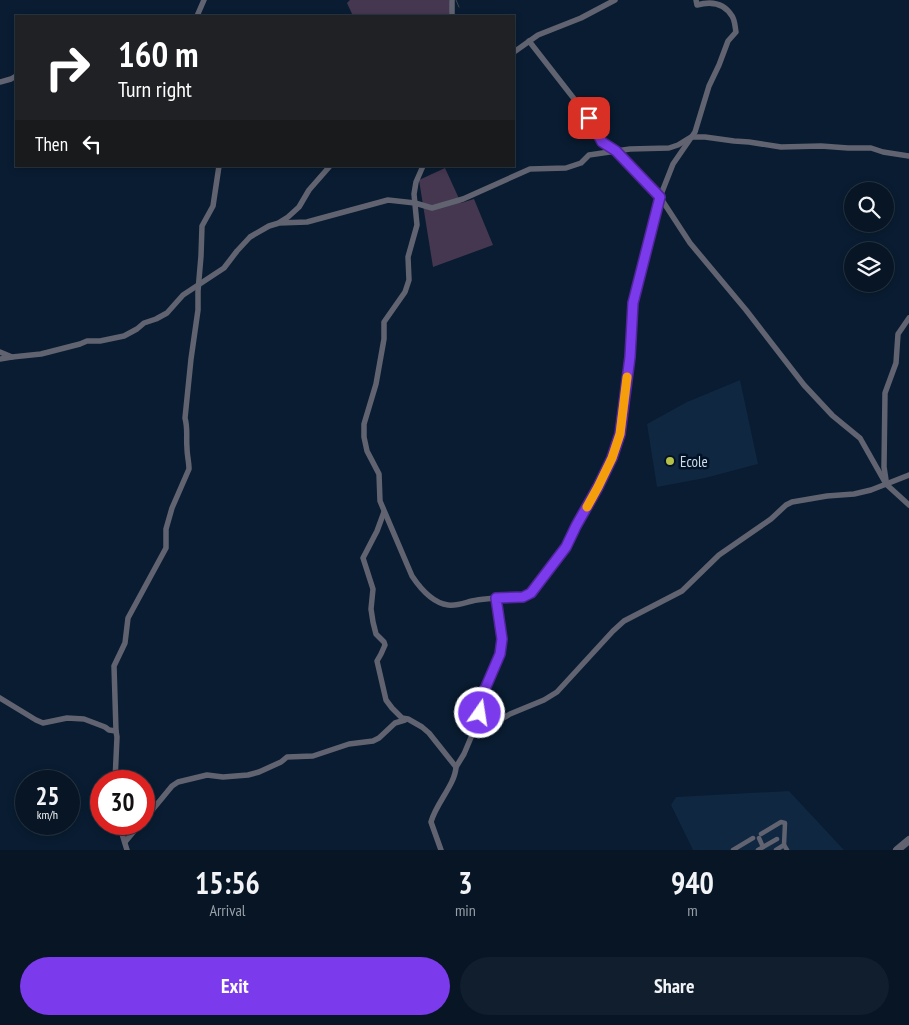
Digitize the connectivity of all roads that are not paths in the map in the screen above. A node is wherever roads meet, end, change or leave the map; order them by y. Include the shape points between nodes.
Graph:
1 (204, 0) edge
2 (452, 0) edge
3 (615, 0) edge
4 (696, 0) edge
5 (197, 15) edge
6 (452, 15) edge
7 (529, 41) junction
8 (515, 51) edge
9 (15, 77) edge
10 (0, 82) edge
11 (691, 137) junction
12 (616, 151) junction
13 (909, 156) edge
14 (219, 167) edge
15 (329, 167) edge
16 (423, 167) edge
17 (660, 197) junction
18 (415, 203) junction
19 (278, 223) junction
20 (199, 284) junction
21 (909, 318) edge
22 (0, 352) edge
23 (12, 357) junction
24 (0, 359) edge
25 (909, 475) edge
26 (886, 484) junction
27 (909, 505) edge
28 (384, 512) junction
29 (496, 598) junction
30 (0, 698) edge
31 (408, 719) junction
32 (477, 730) junction
33 (116, 731) junction
34 (456, 766) junction
35 (116, 770) edge
36 (155, 807) edge
37 (123, 835) edge
38 (131, 835) edge
39 (756, 838) junction
40 (777, 839) dead end
41 (909, 840) edge
42 (125, 842) junction
43 (764, 847) junction
44 (786, 848) edge
45 (127, 850) edge
46 (441, 850) edge
47 (733, 850) edge
48 (757, 850) edge
49 (776, 850) edge
50 (897, 850) edge

1 - 5 street
2 - 6 street
3 - 7 street
4 - 11 street via 697,5 706,2 719,4 733,17 736,32 728,41
7 - 8 street
7 - 12 street via 589,118 602,142
9 - 10 street
11 - 12 street via 669,148
11 - 13 street via 781,147 871,148
11 - 17 street via 673,164
12 - 17 street
12 - 18 street via 589,155 581,163 566,168 530,169 463,199 432,208
14 - 20 street via 213,206 202,226
15 - 19 street via 299,207
16 - 18 street via 416,182
17 - 26 street via 690,243 804,385 832,416 860,438
17 - 29 street via 633,303 620,434 612,458 566,547 531,593 523,597
18 - 19 street via 388,200 307,222
18 - 28 street via 417,225 408,257 409,280 405,292 384,322 376,384 364,424 367,451 378,474
19 - 20 street via 250,237 224,268
20 - 23 street via 183,295 167,313 124,336
20 - 33 street via 185,418 189,469 172,508 166,530 166,548 128,618 125,643 114,666
21 - 26 street via 898,334 896,363 886,393
22 - 23 street
23 - 24 street
25 - 26 street
26 - 27 street
26 - 32 street via 854,494 786,505 720,555 682,591 624,621 557,692
28 - 29 street via 412,576 428,596 448,605
28 - 31 street via 363,558 373,589 372,622 385,646 377,661 386,700 402,718
29 - 32 street via 502,639 500,654 482,696
30 - 33 street via 44,723 67,718 84,719
31 - 34 street via 429,733
31 - 36 street via 395,723 379,738 312,756 287,757 259,772 207,775 178,782
32 - 34 street
33 - 35 street
34 - 46 street via 431,822
37 - 42 street
38 - 42 street
39 - 43 street
39 - 44 street via 781,822 785,824
39 - 47 street
39 - 48 street
40 - 43 street
41 - 50 street
42 - 45 street
43 - 48 street
44 - 49 street

